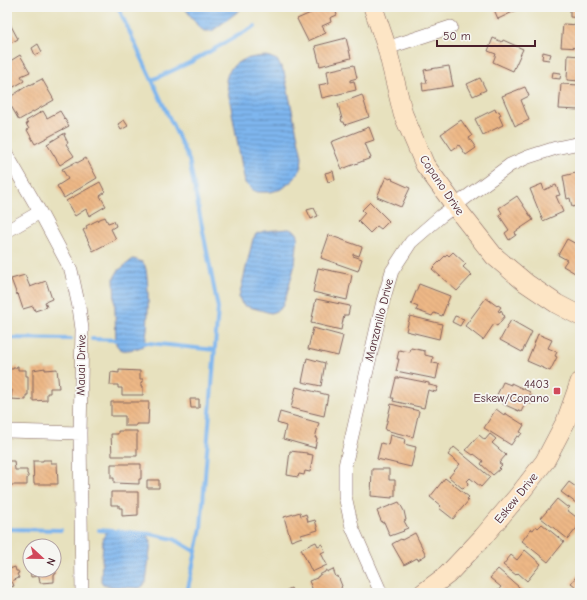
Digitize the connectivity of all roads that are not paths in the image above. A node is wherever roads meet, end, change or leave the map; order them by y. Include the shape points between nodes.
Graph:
1 (373, 7) edge
2 (451, 27) dead end
3 (388, 48) junction
4 (580, 143) edge
5 (7, 155) edge
6 (455, 206) junction
7 (40, 212) junction
8 (7, 231) edge
9 (580, 316) edge
10 (580, 382) edge
11 (7, 431) edge
12 (80, 433) junction
13 (82, 593) edge
14 (381, 593) edge
15 (423, 593) edge

1 - 3 street, Copano Drive
2 - 3 street
3 - 6 street, Copano Drive via 403,114 425,165
4 - 6 street, Manzanillo Drive via 528,156 510,165
5 - 7 street, Mauai Drive
6 - 9 street, Copano Drive via 494,256 526,283
6 - 14 street, Manzanillo Drive via 411,242 392,271 345,466 345,496 352,527
7 - 8 street
7 - 12 street, Mauai Drive via 71,270 79,307 82,329
10 - 15 street, Eskew Drive via 566,421 545,461 483,538 447,575
11 - 12 street
12 - 13 street, Mauai Drive

